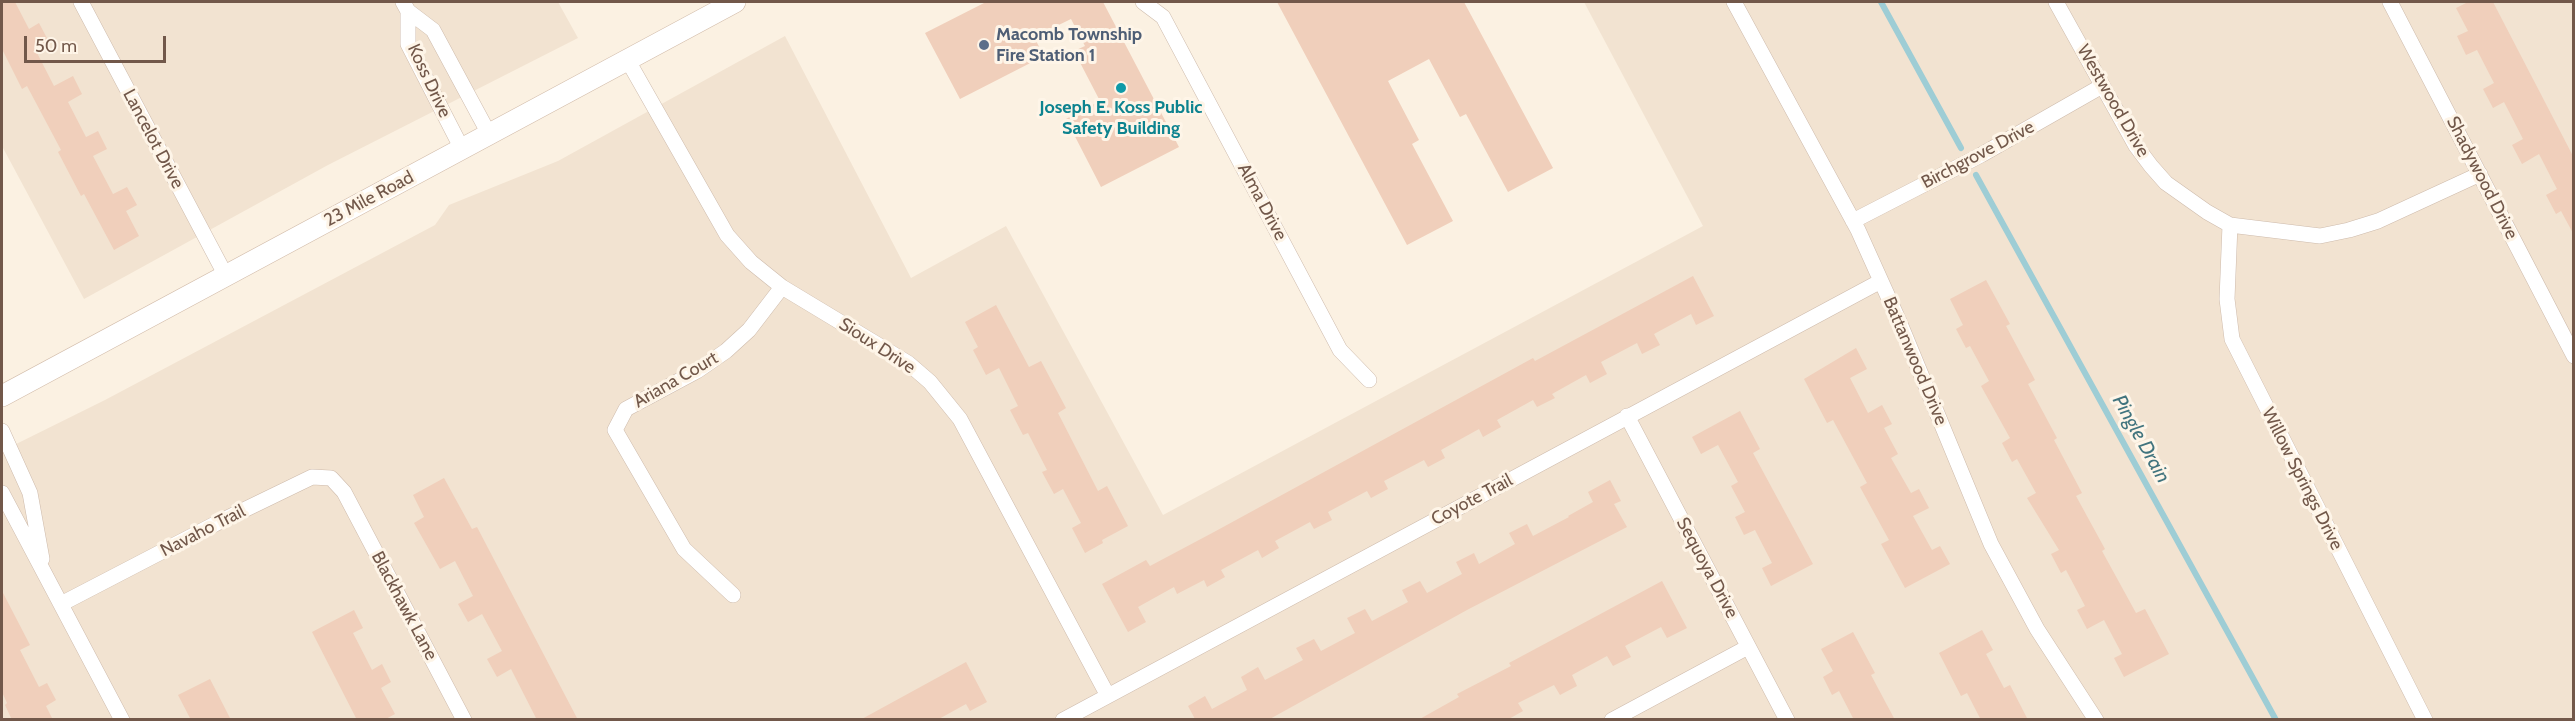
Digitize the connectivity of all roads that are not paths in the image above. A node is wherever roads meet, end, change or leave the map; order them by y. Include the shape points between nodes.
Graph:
1 (81, 2) edge
2 (735, 2) edge
3 (1143, 2) edge
4 (1163, 2) edge
5 (1734, 2) edge
6 (2056, 2) edge
7 (2390, 2) edge
8 (405, 6) edge
9 (1163, 17) junction
10 (627, 59) junction
11 (2102, 86) junction
12 (489, 134) junction
13 (462, 149) junction
14 (2480, 174) junction
15 (1853, 221) junction
16 (2230, 225) junction
17 (226, 276) junction
18 (1881, 281) junction
19 (782, 287) junction
20 (2574, 356) edge
21 (1369, 380) dead end
22 (2, 396) edge
23 (1627, 416) junction
24 (2, 431) edge
25 (344, 492) joint
26 (2, 493) edge
27 (44, 570) junction
28 (733, 595) dead end
29 (61, 604) junction
30 (1748, 647) junction
31 (1108, 696) junction
32 (122, 720) edge
33 (464, 720) edge
34 (1063, 720) edge
35 (1612, 720) edge
36 (1786, 720) edge
37 (2096, 720) edge
38 (2425, 720) edge

1 - 17 street, Lancelot Drive
2 - 10 main road, 23 Mile Road
3 - 9 street, Alma Drive
4 - 9 street, Alma Drive
5 - 15 street, Battanwood Drive
6 - 11 street, Westwood Drive
7 - 14 street, Shadywood Drive
8 - 12 street, Koss Drive via 433,30
8 - 13 street, Koss Drive via 408,44
9 - 21 street, Alma Drive via 1340,350
10 - 12 main road, 23 Mile Road
10 - 19 street, Sioux Drive via 727,235 751,262
11 - 15 street, Birchgrove Drive
11 - 16 street, Westwood Drive via 2136,146 2166,183
12 - 13 main road, 23 Mile Road
13 - 17 main road, 23 Mile Road
14 - 16 street, Westwood Drive via 2378,221 2320,236
14 - 20 street, Shadywood Drive
15 - 18 street, Battanwood Drive
16 - 38 street, Willow Springs Drive via 2227,299 2232,339
17 - 22 main road, 23 Mile Road
18 - 23 street, Coyote Trail
18 - 37 street, Battanwood Drive via 1991,544 2037,629
19 - 28 street, Ariana Court via 749,330 726,351 626,409 615,430 684,549
19 - 31 street, Sioux Drive via 908,363 945,399 960,419
23 - 30 street, Sequoya Drive
23 - 31 street, Coyote Trail
24 - 27 street via 30,493
25 - 29 street, Navaho Trail via 331,478 312,477
25 - 33 street, Blackhawk Lane
26 - 27 street
27 - 29 street
29 - 32 street
30 - 35 street
30 - 36 street, Sequoya Drive
31 - 34 street, Coyote Trail

